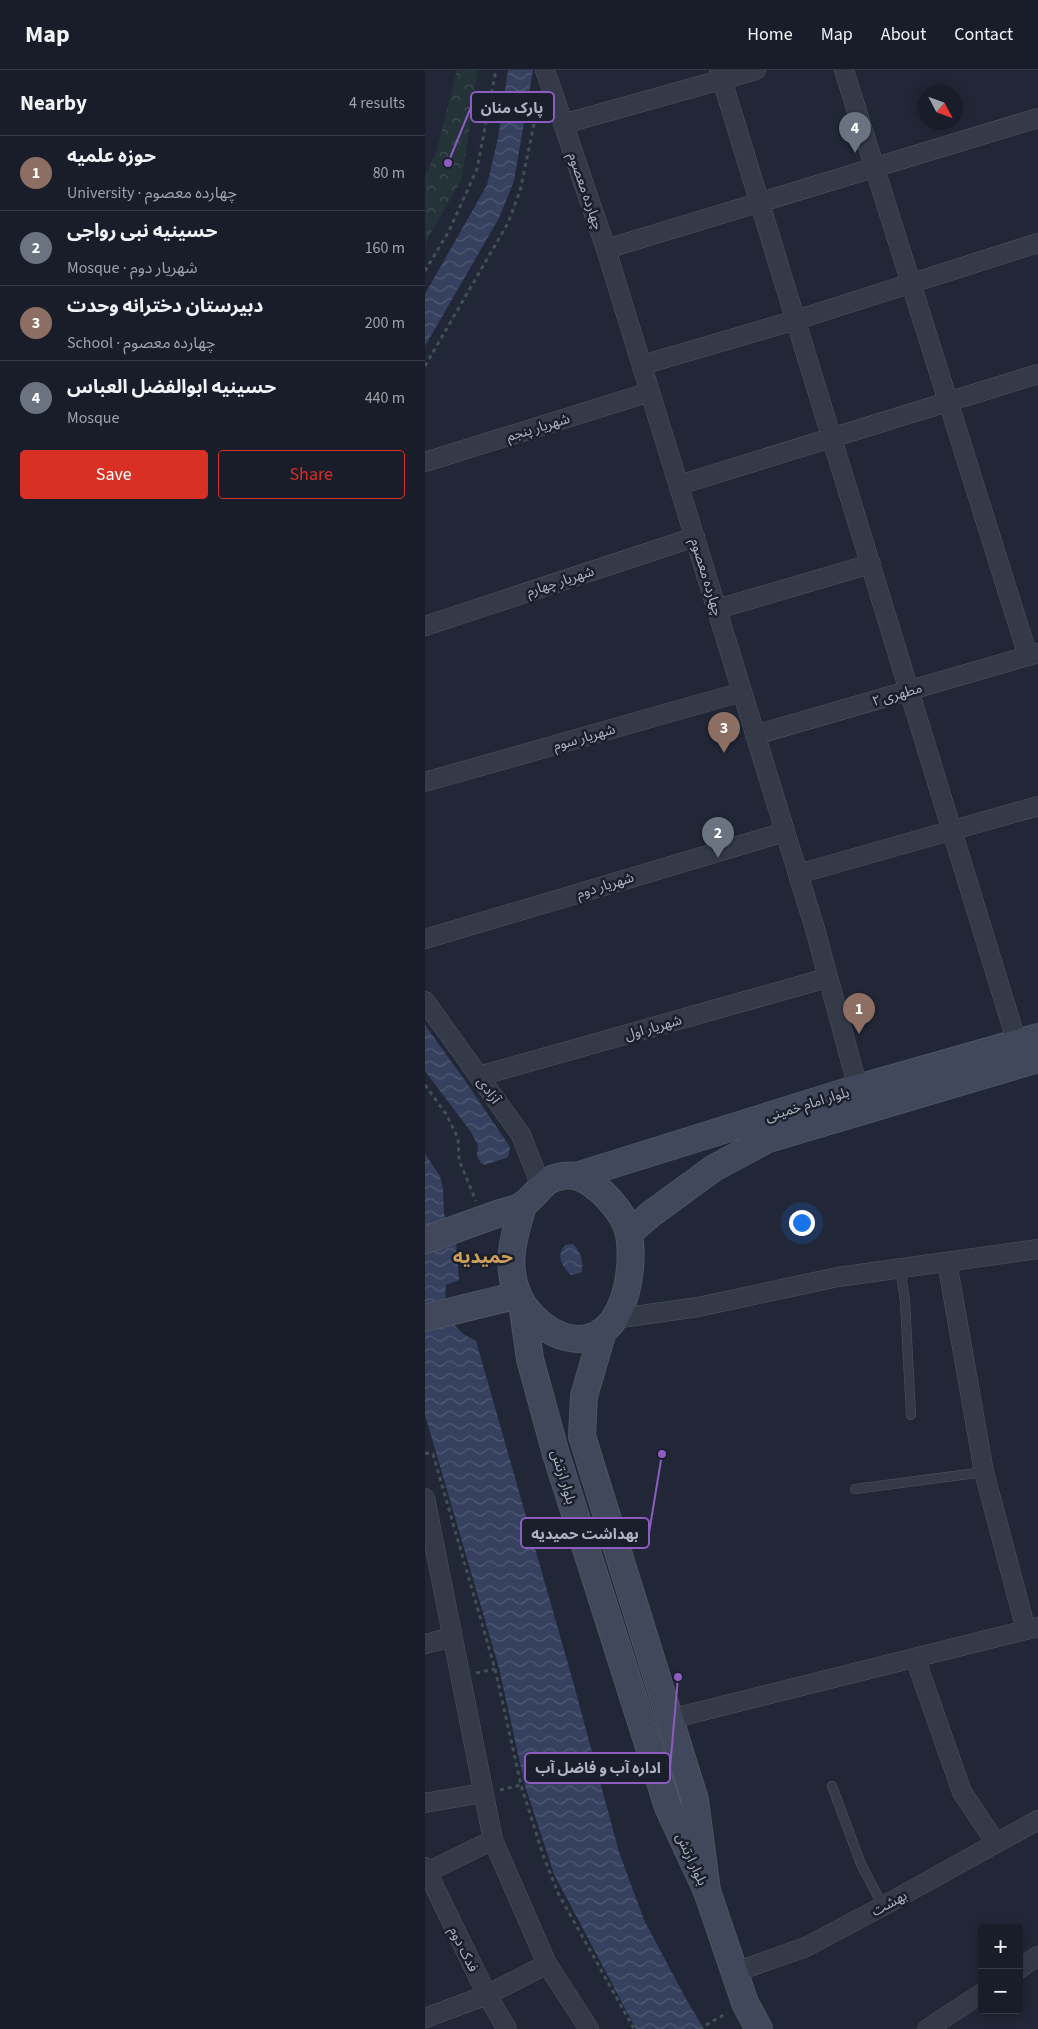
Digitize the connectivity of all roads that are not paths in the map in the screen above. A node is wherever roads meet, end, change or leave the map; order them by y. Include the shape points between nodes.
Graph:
1 (545, 70) edge
2 (756, 70) edge
3 (844, 70) edge
4 (721, 75) edge
5 (1038, 118) edge
6 (563, 124) junction
7 (874, 167) junction
8 (759, 201) junction
9 (1038, 243) edge
10 (606, 248) junction
11 (911, 282) junction
12 (796, 320) junction
13 (642, 365) junction
14 (1038, 374) edge
15 (650, 392) junction
16 (948, 401) junction
17 (832, 438) junction
18 (425, 462) edge
19 (679, 485) junction
20 (695, 537) junction
21 (871, 564) junction
22 (717, 610) junction
23 (425, 626) edge
24 (1033, 654) edge
25 (909, 691) junction
26 (742, 692) junction
27 (755, 735) junction
28 (425, 782) edge
29 (1038, 806) edge
30 (952, 830) junction
31 (785, 832) junction
32 (798, 874) junction
33 (425, 939) edge
34 (827, 978) junction
35 (425, 1001) edge
36 (1027, 1040) edge
37 (1038, 1059) edge
38 (479, 1076) junction
39 (858, 1088) junction
40 (576, 1176) junction
41 (532, 1195) junction
42 (629, 1233) junction
43 (425, 1240) edge
44 (1038, 1249) edge
45 (947, 1262) junction
46 (900, 1268) junction
47 (520, 1299) junction
48 (425, 1318) edge
49 (609, 1325) junction
50 (911, 1415) dead end
51 (984, 1472) junction
52 (855, 1488) dead end
53 (425, 1498) edge
54 (1032, 1629) edge
55 (452, 1637) junction
56 (425, 1644) edge
57 (915, 1658) junction
58 (670, 1719) junction
59 (832, 1786) dead end
60 (483, 1793) junction
61 (425, 1803) edge
62 (1038, 1820) edge
63 (493, 1840) junction
64 (996, 1843) junction
65 (426, 1871) edge
66 (707, 1891) junction
67 (883, 1906) junction
68 (1038, 1956) edge
69 (547, 1964) junction
70 (1023, 1966) edge
71 (735, 1972) junction
72 (487, 1995) junction
73 (978, 1996) edge
74 (425, 2018) edge
75 (507, 2029) edge
76 (589, 2029) edge
77 (759, 2029) edge
78 (927, 2029) edge

1 - 6 street, چهارده معصوم
2 - 4 street
3 - 7 street
4 - 6 street
4 - 8 street
5 - 7 street
6 - 10 street, چهارده معصوم
7 - 8 street
7 - 11 street
8 - 10 street
8 - 12 street
9 - 11 street
10 - 13 street, چهارده معصوم
11 - 12 street
11 - 16 street
12 - 13 street
12 - 17 street
13 - 15 street, چهارده معصوم
14 - 16 street
15 - 18 street, شهریار پنجم
15 - 19 street, چهارده معصوم
16 - 17 street
16 - 24 street
17 - 19 street
17 - 21 street
19 - 20 street, چهارده معصوم
20 - 22 street, چهارده معصوم
20 - 23 street, شهریار چهارم
21 - 22 street
21 - 25 street
22 - 26 street, چهارده معصوم
24 - 25 street, مطهری ۲
25 - 27 street, مطهری ۲
25 - 30 street
26 - 27 street, چهارده معصوم
26 - 28 street, شهریار سوم
27 - 31 street, چهارده معصوم
29 - 30 street
30 - 32 street
30 - 36 street
31 - 32 street, چهارده معصوم
31 - 33 street, شهریار دوم
32 - 34 street, چهارده معصوم
34 - 38 street, شهریار اول
34 - 39 street, چهارده معصوم
35 - 38 street, آزادی
36 - 39 main road, بلوار امام خمینی
37 - 42 main road, بلوار امام خمینی via 769,1139 714,1168
38 - 41 street, آزادی via 521,1135
39 - 40 main road, بلوار امام خمینی
40 - 41 main road via 563,1176
40 - 42 main road via 609,1198
41 - 43 main road via 484,1219
41 - 47 main road via 511,1243 513,1276
42 - 49 main road via 631,1272 623,1302
44 - 45 street
45 - 46 street
45 - 51 street
46 - 49 street via 838,1277
46 - 50 lane via 905,1301
47 - 48 main road
47 - 49 main road via 532,1317 558,1334 581,1339
47 - 66 main road, بلوار ارتش via 530,1359 559,1463 668,1807
49 - 58 main road, بلوار ارتش via 584,1396 582,1436
51 - 52 lane
51 - 54 street
53 - 55 street
54 - 57 street
55 - 56 street
55 - 60 street
57 - 58 street
57 - 64 street via 962,1792
58 - 66 main road, بلوار ارتش via 695,1800
59 - 67 lane via 861,1864
60 - 61 street
60 - 63 street
62 - 64 street, بهشت
63 - 65 street
63 - 69 street
64 - 67 street, بهشت
65 - 72 street, فدک دوم
66 - 71 main road
67 - 71 street, بهشت via 806,1947
68 - 70 street
69 - 72 street
69 - 76 street
71 - 77 main road
72 - 74 street
72 - 75 street, فدک دوم
73 - 78 street

